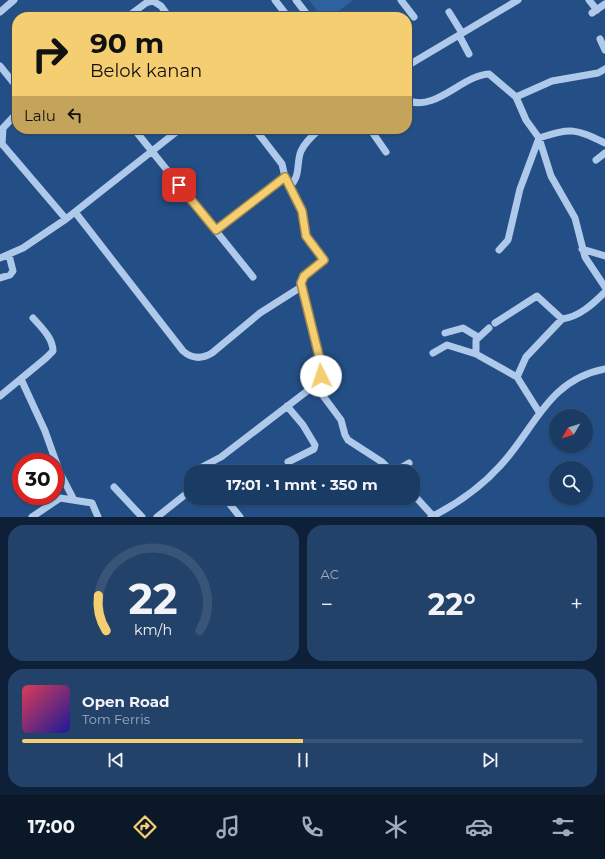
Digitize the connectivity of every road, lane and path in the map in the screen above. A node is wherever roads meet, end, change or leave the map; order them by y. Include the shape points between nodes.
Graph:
1 (14, 0) edge
2 (275, 0) edge
3 (296, 0) edge
4 (402, 0) edge
5 (518, 0) edge
6 (589, 0) edge
7 (605, 4) edge
8 (0, 12) edge
9 (134, 12) edge
10 (165, 12) edge
11 (284, 12) edge
12 (305, 12) edge
13 (410, 12) edge
14 (449, 12) dead end
15 (412, 14) edge
16 (414, 17) dead end
17 (461, 34) junction
18 (600, 39) dead end
19 (605, 50) edge
20 (469, 54) dead end
21 (412, 63) edge
22 (0, 66) edge
23 (605, 69) edge
24 (12, 81) edge
25 (516, 97) junction
26 (412, 101) edge
27 (12, 118) edge
28 (138, 134) edge
29 (173, 134) edge
30 (259, 134) edge
31 (315, 134) edge
32 (373, 134) edge
33 (539, 138) junction
34 (1, 144) edge
35 (605, 144) edge
36 (151, 151) junction
37 (386, 152) dead end
38 (605, 153) edge
39 (596, 160) dead end
40 (285, 177) junction
41 (290, 186) junction
42 (75, 212) junction
43 (66, 219) junction
44 (216, 230) junction
45 (582, 249) junction
46 (499, 250) dead end
47 (8, 255) junction
48 (605, 256) edge
49 (0, 258) edge
50 (253, 277) dead end
51 (0, 278) edge
52 (301, 287) junction
53 (605, 287) edge
54 (605, 292) edge
55 (33, 318) dead end
56 (562, 319) junction
57 (445, 333) dead end
58 (478, 337) junction
59 (433, 353) dead end
60 (476, 354) junction
61 (605, 369) edge
62 (517, 377) junction
63 (21, 380) junction
64 (315, 385) junction
65 (0, 396) edge
66 (287, 406) junction
67 (539, 412) junction
68 (288, 462) dead end
69 (409, 463) dead end
70 (206, 465) edge
71 (385, 465) edge
72 (405, 465) edge
73 (114, 487) dead end
74 (184, 496) edge
75 (74, 500) junction
76 (420, 502) edge
77 (231, 505) edge
78 (32, 517) edge
79 (98, 517) edge
80 (142, 517) edge
81 (157, 517) edge
82 (240, 517) edge
83 (432, 517) edge

1 - 8 street
2 - 11 street
3 - 12 street
4 - 13 street
5 - 17 street
6 - 7 street via 594,11
9 - 10 street via 153,1
14 - 17 street
15 - 16 street
17 - 20 street
17 - 21 street
18 - 19 street
22 - 24 street
23 - 25 street via 598,73 542,84
25 - 26 street via 489,74 483,74 438,98
25 - 33 street via 526,120
27 - 34 street via 3,128
28 - 36 street
29 - 36 street
30 - 40 street via 282,164
31 - 41 street via 301,150 297,177
32 - 37 street
33 - 35 street via 564,130 573,130
33 - 45 street via 550,176 575,218
33 - 46 street via 520,189 508,240
34 - 43 street
36 - 42 street
36 - 44 street
38 - 39 street
40 - 41 street
40 - 44 street
41 - 52 street via 304,215 306,236 324,260 304,276
42 - 43 street
42 - 52 street via 183,352 194,358 212,353 260,313
43 - 47 street via 34,242
44 - 50 street
45 - 48 street
45 - 53 street via 588,264
47 - 49 street
47 - 51 street via 13,271 10,275
52 - 64 street via 322,368 321,376
54 - 56 street via 579,313
55 - 63 street via 48,336 53,351
56 - 58 street via 537,296
56 - 62 street via 526,357
57 - 58 street via 463,328
58 - 60 street
59 - 60 street via 447,345
60 - 62 street
61 - 67 street via 594,371 561,389
62 - 67 street
63 - 65 street
63 - 75 street
64 - 66 street
64 - 71 street via 341,420 348,440
66 - 68 street via 315,445 314,448
66 - 70 street via 221,457
67 - 83 street via 500,466 472,491
69 - 72 street
73 - 80 street
74 - 81 street
75 - 78 street via 54,500
75 - 79 street via 92,503
76 - 83 street
77 - 82 street

